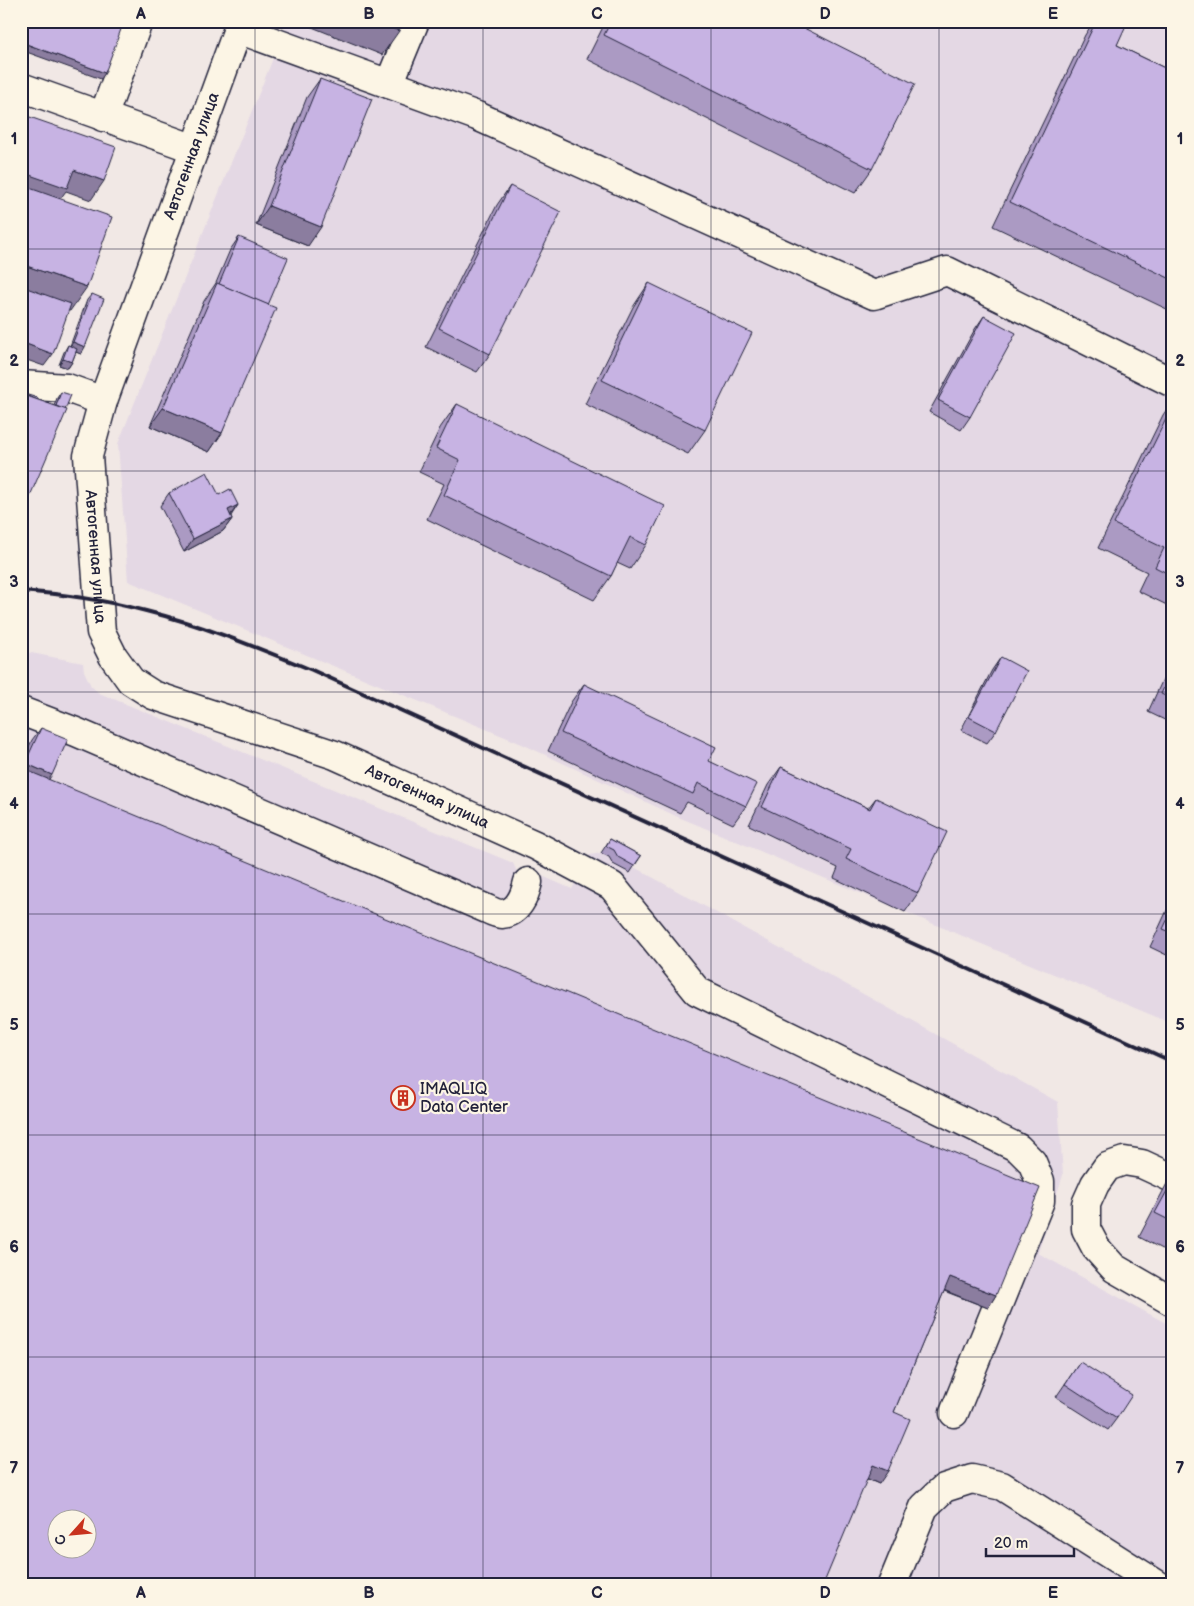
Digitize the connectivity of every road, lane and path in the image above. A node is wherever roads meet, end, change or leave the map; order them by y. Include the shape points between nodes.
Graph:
1 (415, 21) edge
2 (138, 22) edge
3 (239, 25) edge
4 (389, 84) junction
5 (21, 87) edge
6 (103, 117) junction
7 (195, 149) junction
8 (1173, 383) edge
9 (21, 385) edge
10 (103, 401) junction
11 (21, 711) edge
12 (528, 882) dead end
13 (1170, 1177) dead end
14 (1173, 1302) edge
15 (954, 1413) dead end
16 (892, 1585) edge
17 (1158, 1585) edge

1 - 4 street
2 - 6 street
3 - 4 street
3 - 7 street, Автогенная улица
4 - 8 street via 477,116 874,295 947,271
5 - 6 street
6 - 7 street
7 - 10 street, Автогенная улица
9 - 10 street via 67,388
10 - 15 street, Автогенная улица via 88,456 101,632 131,681 153,695 335,755 535,844 612,886 697,992 1018,1148 1032,1162 1040,1181 1040,1201
11 - 12 street via 487,909 502,914 515,909
13 - 14 street via 1142,1164 1124,1161 1107,1168 1086,1204 1086,1229 1096,1248 1114,1268
16 - 17 street via 924,1507 944,1488 972,1480 1002,1486

